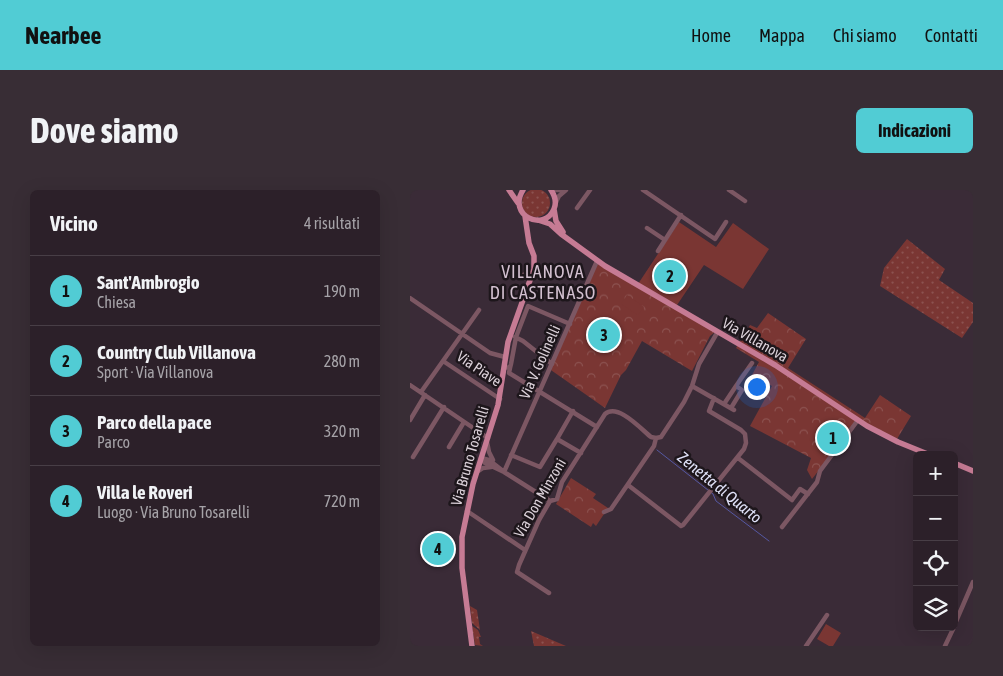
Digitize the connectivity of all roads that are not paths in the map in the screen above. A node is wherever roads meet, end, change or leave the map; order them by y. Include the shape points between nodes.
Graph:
1 (509, 190) edge
2 (523, 190) edge
3 (551, 190) edge
4 (556, 190) edge
5 (564, 190) edge
6 (590, 190) edge
7 (643, 190) edge
8 (729, 190) edge
9 (745, 201) dead end
10 (555, 205) junction
11 (519, 207) junction
12 (577, 208) dead end
13 (681, 215) junction
14 (525, 216) junction
15 (538, 220) junction
16 (726, 222) dead end
17 (647, 228) dead end
18 (528, 236) junction
19 (665, 240) junction
20 (571, 241) junction
21 (658, 251) dead end
22 (597, 260) junction
23 (410, 298) edge
24 (479, 310) dead end
25 (570, 324) junction
26 (717, 333) junction
27 (462, 334) junction
28 (513, 336) junction
29 (724, 337) junction
30 (712, 342) junction
31 (505, 357) junction
32 (443, 360) junction
33 (752, 363) dead end
34 (552, 364) junction
35 (508, 369) junction
36 (410, 385) edge
37 (692, 386) junction
38 (736, 386) junction
39 (540, 391) junction
40 (423, 394) junction
41 (714, 398) junction
42 (500, 399) junction
43 (724, 404) junction
44 (444, 407) junction
45 (573, 412) junction
46 (410, 420) edge
47 (858, 420) junction
48 (464, 422) junction
49 (597, 427) junction
50 (557, 438) junction
51 (658, 438) junction
52 (488, 440) junction
53 (449, 447) dead end
54 (920, 451) edge
55 (581, 453) junction
56 (511, 455) junction
57 (413, 458) dead end
58 (481, 458) junction
59 (738, 458) junction
60 (494, 465) junction
61 (958, 465) edge
62 (973, 471) edge
63 (477, 472) junction
64 (504, 472) junction
65 (628, 485) junction
66 (808, 494) junction
67 (550, 501) junction
68 (467, 511) junction
69 (604, 512) dead end
70 (782, 527) dead end
71 (525, 550) junction
72 (973, 582) edge
73 (549, 593) dead end
74 (827, 615) dead end
75 (958, 618) edge
76 (952, 631) edge
77 (472, 646) edge
78 (806, 646) edge
79 (945, 646) edge

1 - 11 main road
2 - 11 main road
3 - 10 main road, Via Villanova
4 - 5 street
5 - 10 street
6 - 12 street
7 - 13 street
8 - 9 street
10 - 15 main road via 550,215
10 - 20 main road, Via Villanova via 557,223
11 - 14 main road
13 - 16 street via 715,239
13 - 19 street
14 - 15 main road, Via Villanova
14 - 18 main road, Via Bruno Tosarelli
15 - 18 main road
15 - 20 main road, Via Villanova via 550,224
17 - 19 street
18 - 28 main road, Via Bruno Tosarelli via 534,261
19 - 21 street
20 - 22 main road, Via Villanova
22 - 25 street, Via V. Golinelli
22 - 26 main road, Via Villanova
23 - 27 street
24 - 27 street
25 - 28 street, Via Bruno Tosarelli via 528,306
25 - 34 street, Via V. Golinelli
26 - 29 main road, Via Villanova
26 - 30 street
27 - 31 street via 490,353
27 - 32 street
28 - 31 main road, Via Bruno Tosarelli
28 - 34 street
28 - 35 street, Via Bruno Tosarelli via 514,353
29 - 30 street
29 - 47 main road, Via Villanova via 794,376
30 - 37 street via 699,364
31 - 35 main road, Via Bruno Tosarelli
32 - 40 street
32 - 42 street, Via Piave
33 - 38 street
34 - 39 street, Via V. Golinelli
35 - 39 street
35 - 42 main road, Via Bruno Tosarelli
36 - 40 street
37 - 41 street
37 - 51 street
38 - 43 street
38 - 43 street via 742,390 732,409
39 - 45 street
39 - 56 street, Via V. Golinelli
40 - 44 street
40 - 46 street
41 - 43 street
41 - 59 street via 709,411 745,434 746,443
42 - 52 main road, Via Bruno Tosarelli
44 - 48 street
44 - 57 street
45 - 49 street
45 - 50 street
47 - 54 main road, Via Villanova
47 - 66 street via 820,471
48 - 52 street
48 - 53 street
49 - 51 street, Via Don Minzoni via 605,414 613,410 651,437
49 - 55 street, Via Don Minzoni
50 - 55 street
50 - 56 street via 540,467
51 - 65 street
52 - 58 main road, Via Bruno Tosarelli
52 - 60 street
55 - 67 street, Via Don Minzoni via 562,482 557,498
56 - 64 street, Via V. Golinelli
58 - 60 street
58 - 63 main road, Via Bruno Tosarelli
59 - 65 street via 681,526
59 - 66 street via 792,500 800,489
60 - 63 street
60 - 64 street
61 - 62 main road
63 - 68 main road, Via Bruno Tosarelli
64 - 67 street
65 - 69 street via 611,509
66 - 70 street
67 - 71 street, Via Don Minzoni
68 - 71 street
68 - 77 main road, Via Bruno Tosarelli via 461,553
71 - 73 street, Via Don Minzoni via 517,572
72 - 75 street
74 - 78 street
76 - 79 street

